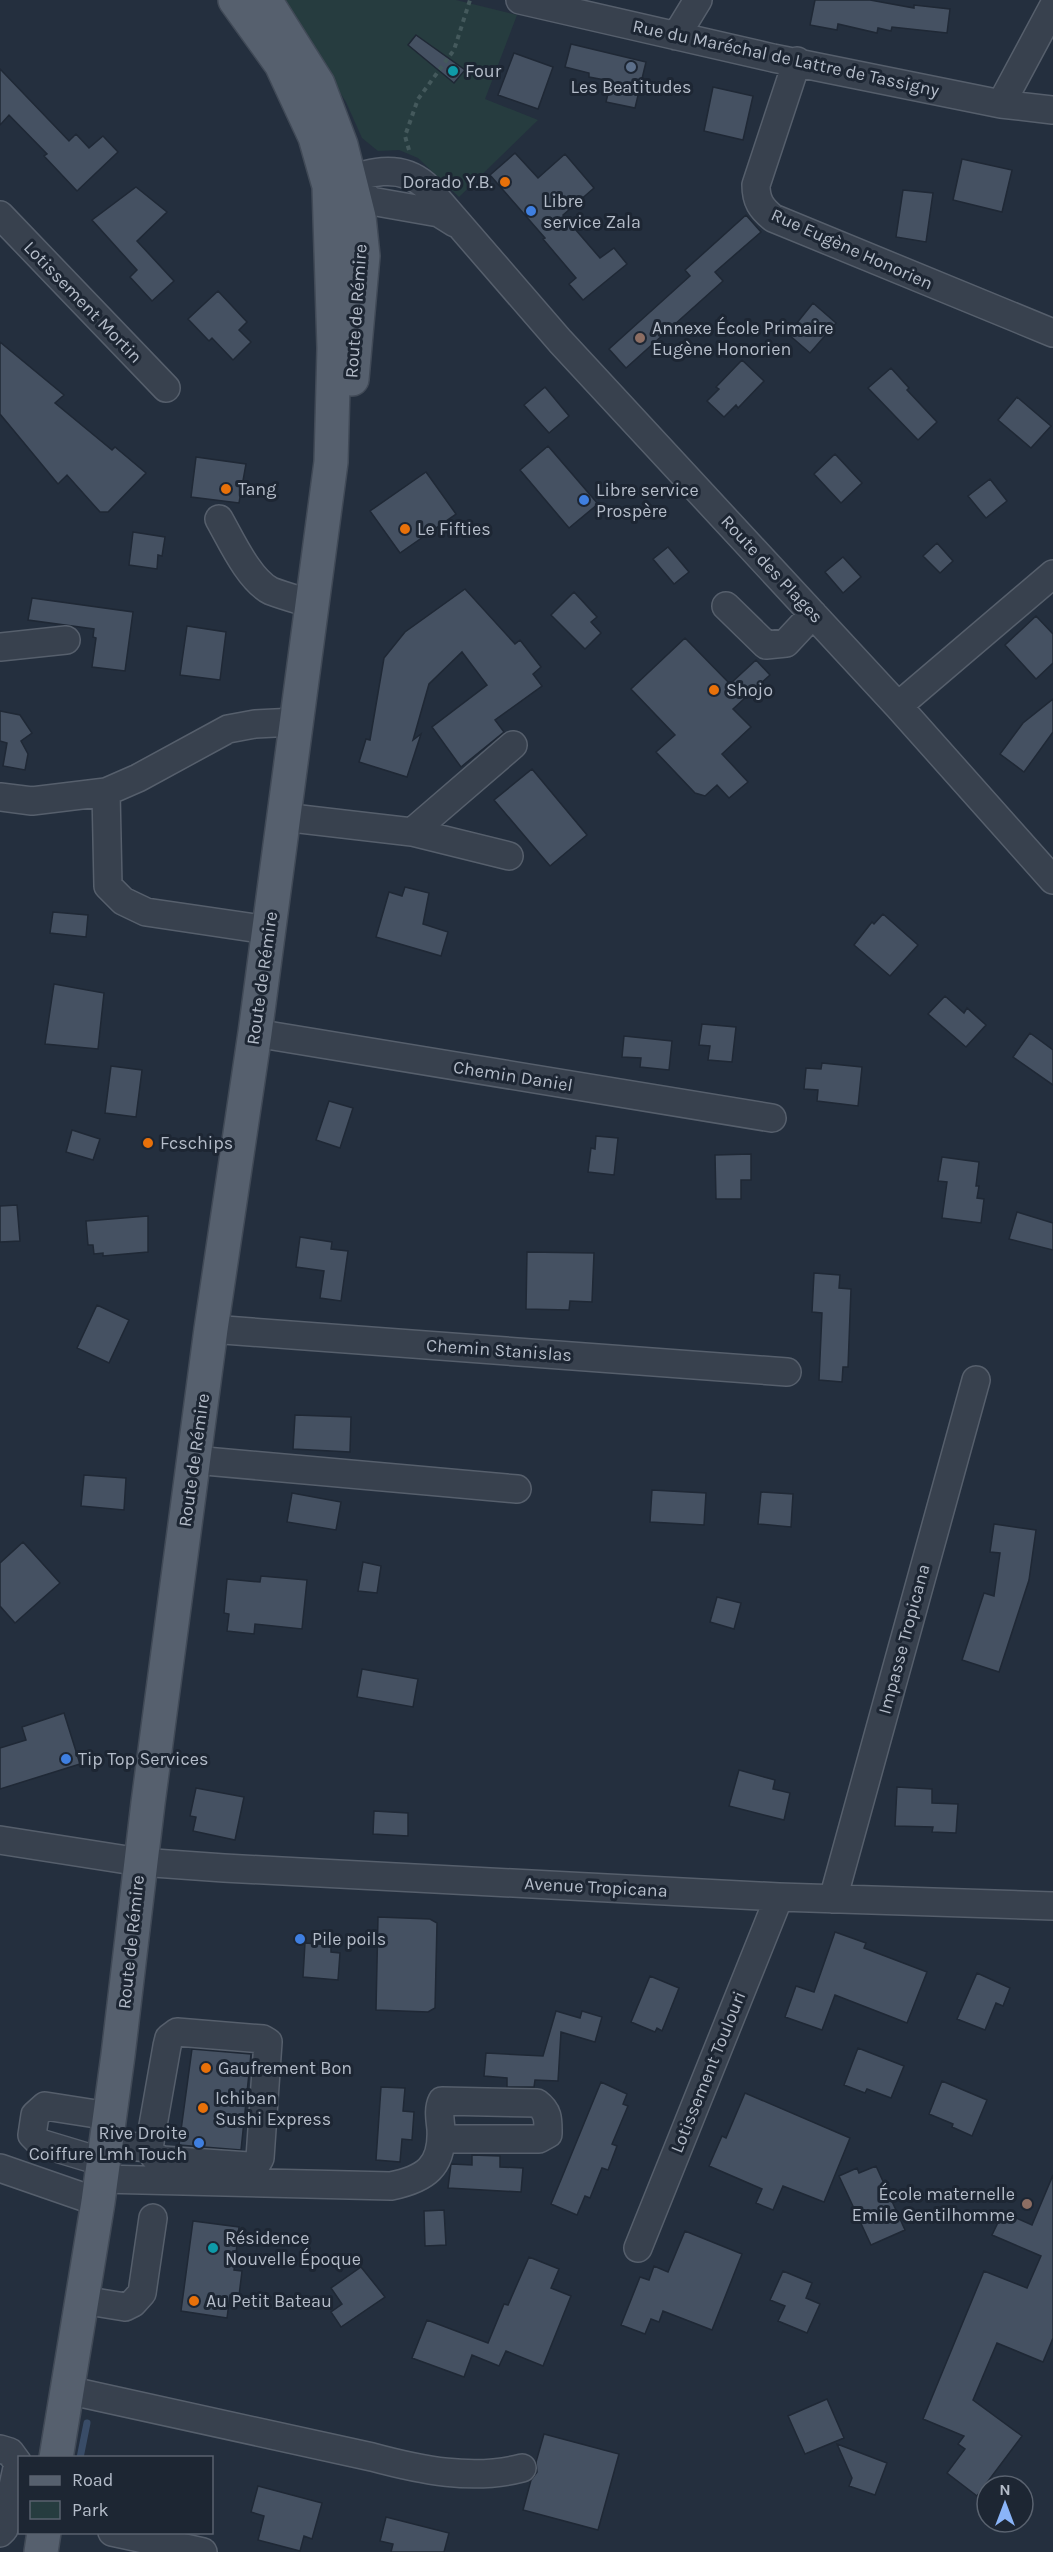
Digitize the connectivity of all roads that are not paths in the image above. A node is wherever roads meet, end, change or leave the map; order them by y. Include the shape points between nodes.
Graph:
1 (235, 0) edge
2 (265, 0) edge
3 (520, 0) edge
4 (698, 0) edge
5 (1053, 6) edge
6 (676, 36) junction
7 (796, 61) junction
8 (1001, 104) junction
9 (1053, 110) edge
10 (339, 183) junction
11 (405, 205) junction
12 (0, 215) edge
13 (467, 231) junction
14 (363, 256) junction
15 (1053, 333) edge
16 (166, 388) dead end
17 (331, 462) junction
18 (219, 519) dead end
19 (1053, 574) edge
20 (312, 604) junction
21 (726, 606) dead end
22 (813, 614) junction
23 (66, 640) dead end
24 (0, 647) edge
25 (898, 706) junction
26 (295, 722) junction
27 (513, 745) dead end
28 (106, 792) junction
29 (0, 797) edge
30 (284, 817) junction
31 (412, 832) junction
32 (509, 856) dead end
33 (1053, 880) edge
34 (268, 930) junction
35 (255, 1033) junction
36 (772, 1118) dead end
37 (211, 1329) junction
38 (787, 1372) dead end
39 (976, 1380) dead end
40 (194, 1460) junction
41 (517, 1489) dead end
42 (0, 1840) edge
43 (140, 1862) junction
44 (779, 1897) junction
45 (833, 1899) junction
46 (1053, 1906) edge
47 (442, 2139) dead end
48 (149, 2148) junction
49 (103, 2161) junction
50 (0, 2168) edge
51 (153, 2218) dead end
52 (638, 2248) dead end
53 (82, 2300) junction
54 (68, 2390) junction
55 (0, 2449) edge
56 (57, 2456) edge
57 (522, 2468) dead end
58 (0, 2533) edge
59 (44, 2534) edge
60 (121, 2534) edge
61 (41, 2552) edge
62 (203, 2552) edge

1 - 10 main road, Route de Rémire via 281,64
2 - 10 main road, Route de Rémire via 318,84 341,145
3 - 6 street, Rue du Maréchal de Lattre de Tassigny
4 - 6 street
5 - 8 street
6 - 7 street, Rue du Maréchal de Lattre de Tassigny
7 - 8 street, Rue du Maréchal de Lattre de Tassigny
7 - 15 street, Rue Eugène Honorien via 756,185 761,207 773,219
8 - 9 street, Rue du Maréchal de Lattre de Tassigny
10 - 11 street, Route des Plages via 371,201
10 - 13 street, Route des Plages via 371,172 414,175
10 - 14 main road, Route de Rémire via 359,217
10 - 17 main road, Route de Rémire
11 - 13 street, Route des Plages via 439,213
11 - 14 street via 386,212 373,224
12 - 16 street, Lotissement Mortin
13 - 22 street, Route des Plages via 560,341
14 - 17 main road, Route de Rémire via 348,411
17 - 20 main road, Route de Rémire
18 - 20 street via 259,581 270,590
19 - 25 street
20 - 26 main road, Route de Rémire
21 - 22 street via 766,645 786,644
22 - 25 street, Route des Plages
23 - 24 street
25 - 33 street, Route des Plages
26 - 28 street via 228,729
26 - 30 main road, Route de Rémire
27 - 31 street
28 - 29 street via 32,801
28 - 34 street via 108,886 123,901 146,912
30 - 31 street
30 - 34 main road, Route de Rémire
31 - 32 street
34 - 35 main road, Route de Rémire
35 - 36 street, Chemin Daniel
35 - 37 main road, Route de Rémire
37 - 38 street, Chemin Stanislas
37 - 40 main road, Route de Rémire
39 - 45 street, Impasse Tropicana
40 - 41 street
40 - 43 main road, Route de Rémire
42 - 43 street, Avenue Tropicana
43 - 44 street, Avenue Tropicana
43 - 49 main road, Route de Rémire
44 - 45 street, Avenue Tropicana
44 - 52 street, Lotissement Toulouri
45 - 46 street, Avenue Tropicana
47 - 49 street via 429,2173 392,2186
48 - 48 street via 169,2038 177,2032 268,2042 260,2158 256,2165 162,2160
48 - 49 street
49 - 50 street
49 - 53 main road, Route de Rémire
51 - 53 street via 142,2293 125,2307
53 - 54 main road, Route de Rémire
54 - 56 main road, Route de Rémire
54 - 57 street via 414,2468 477,2474 500,2474
55 - 58 street via 10,2452 18,2463
59 - 61 main road
60 - 62 street

